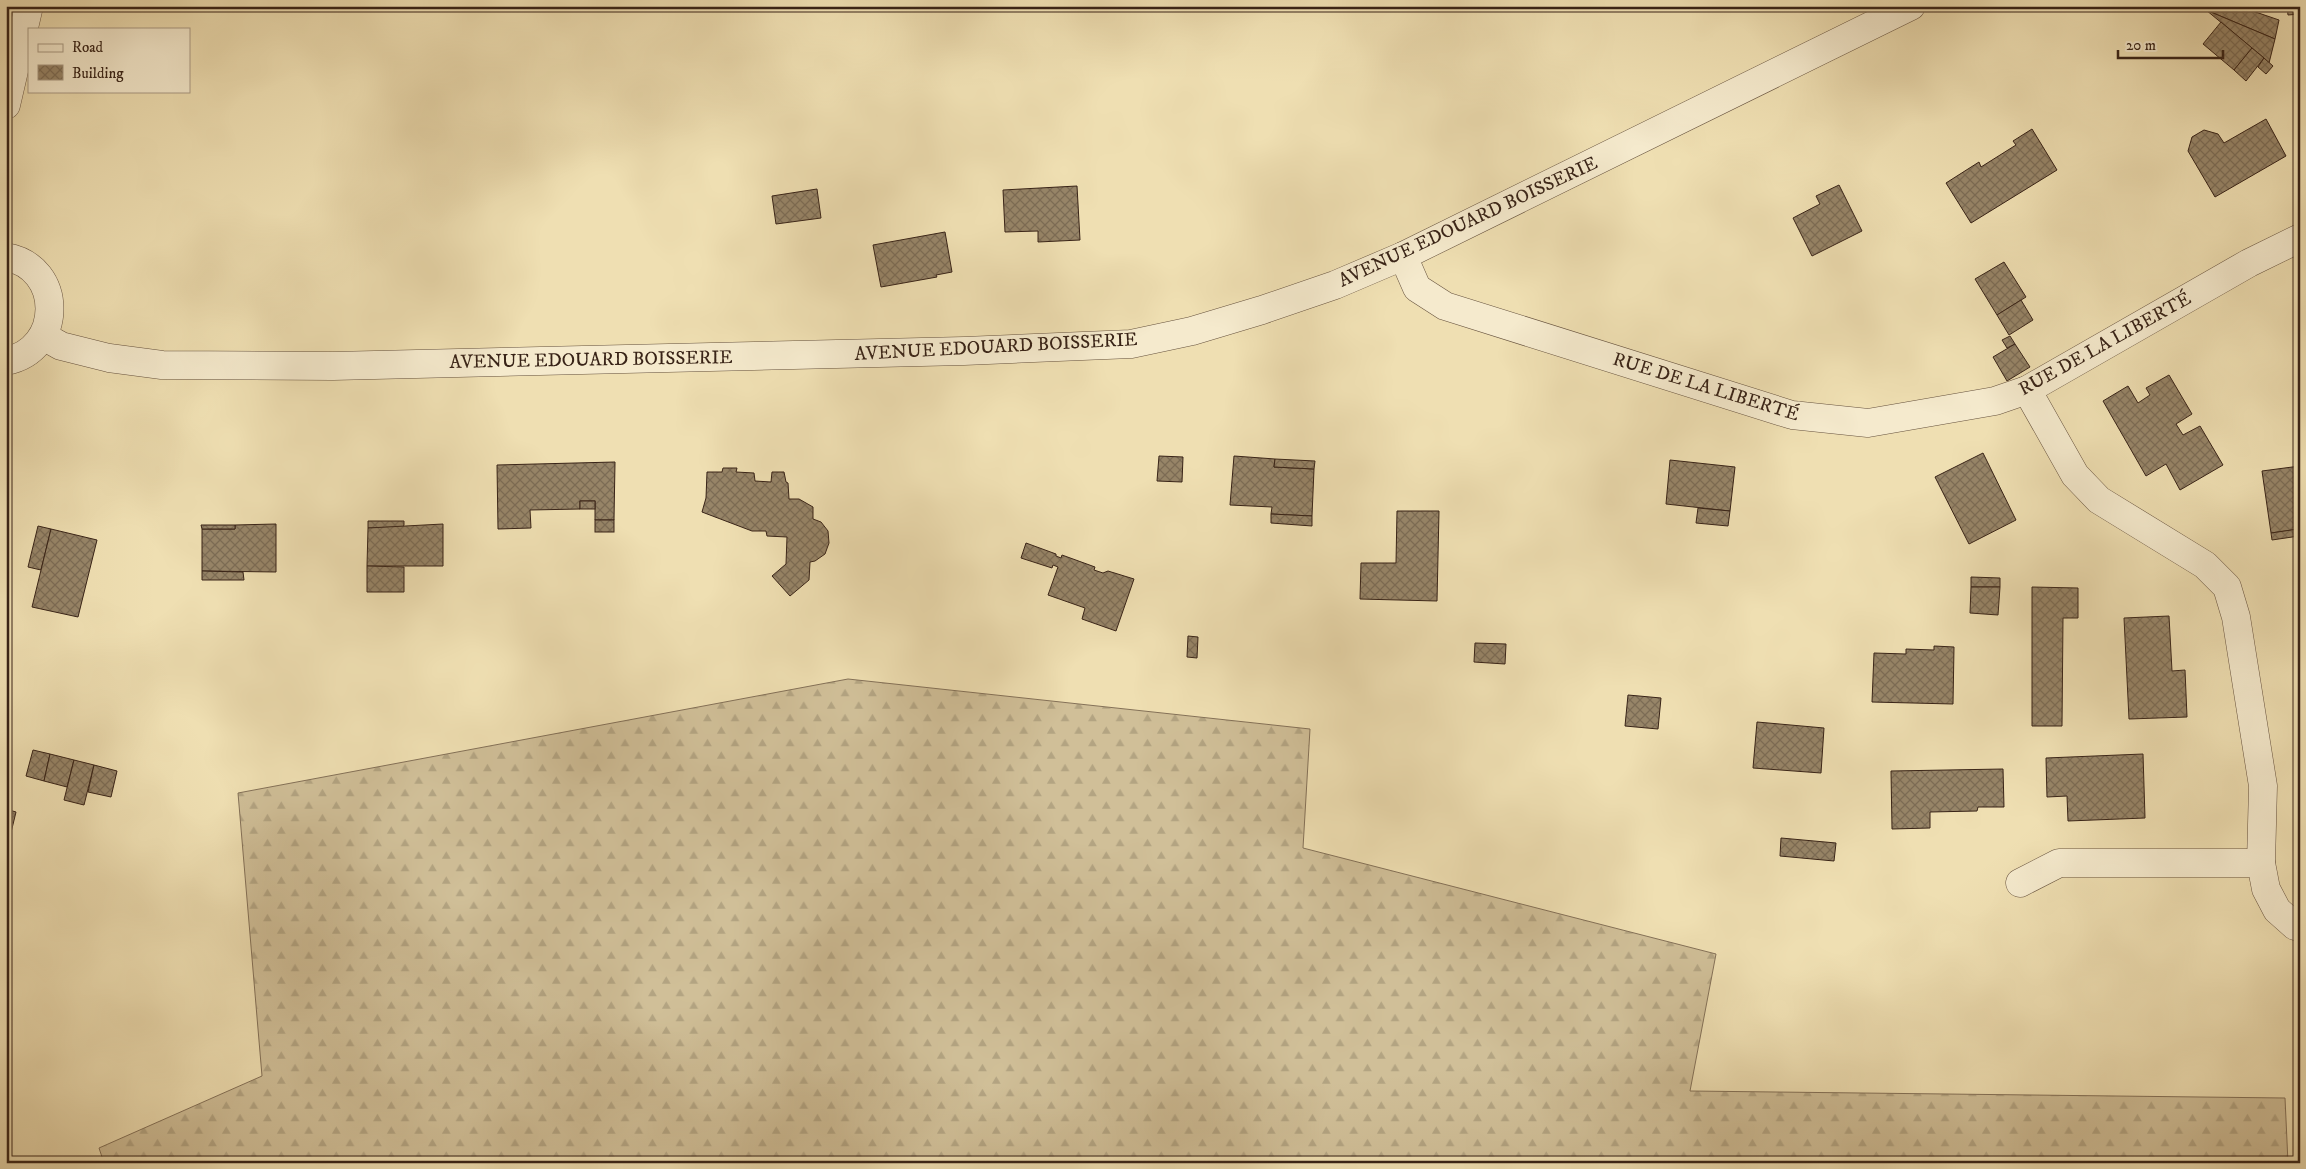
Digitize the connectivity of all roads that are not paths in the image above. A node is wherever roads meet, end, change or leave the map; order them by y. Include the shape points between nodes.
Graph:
1 (29, 6) edge
2 (1911, 6) edge
3 (6, 105) edge
4 (2300, 238) edge
5 (1403, 256) junction
6 (6, 257) edge
7 (42, 336) junction
8 (6, 361) edge
9 (2027, 390) junction
10 (2261, 863) junction
11 (2020, 883) dead end
12 (2300, 927) edge

1 - 3 street
2 - 5 street, AVENUE EDOUARD BOISSERIE
4 - 9 street, RUE DE LA LIBERTÉ via 2249,263
5 - 7 street, AVENUE EDOUARD BOISSERIE via 1335,286 1262,310 1192,331 1131,344 333,366 162,365 109,358 61,346
5 - 9 street, RUE DE LA LIBERTÉ via 1417,288 1445,306 1792,415 1868,423 1995,401
6 - 7 street via 30,268 44,284 50,316
7 - 8 street via 26,354
9 - 10 street via 2075,475 2100,500 2206,565 2227,587 2236,617 2263,786
10 - 11 street via 2059,862
10 - 12 street via 2266,889 2277,910

